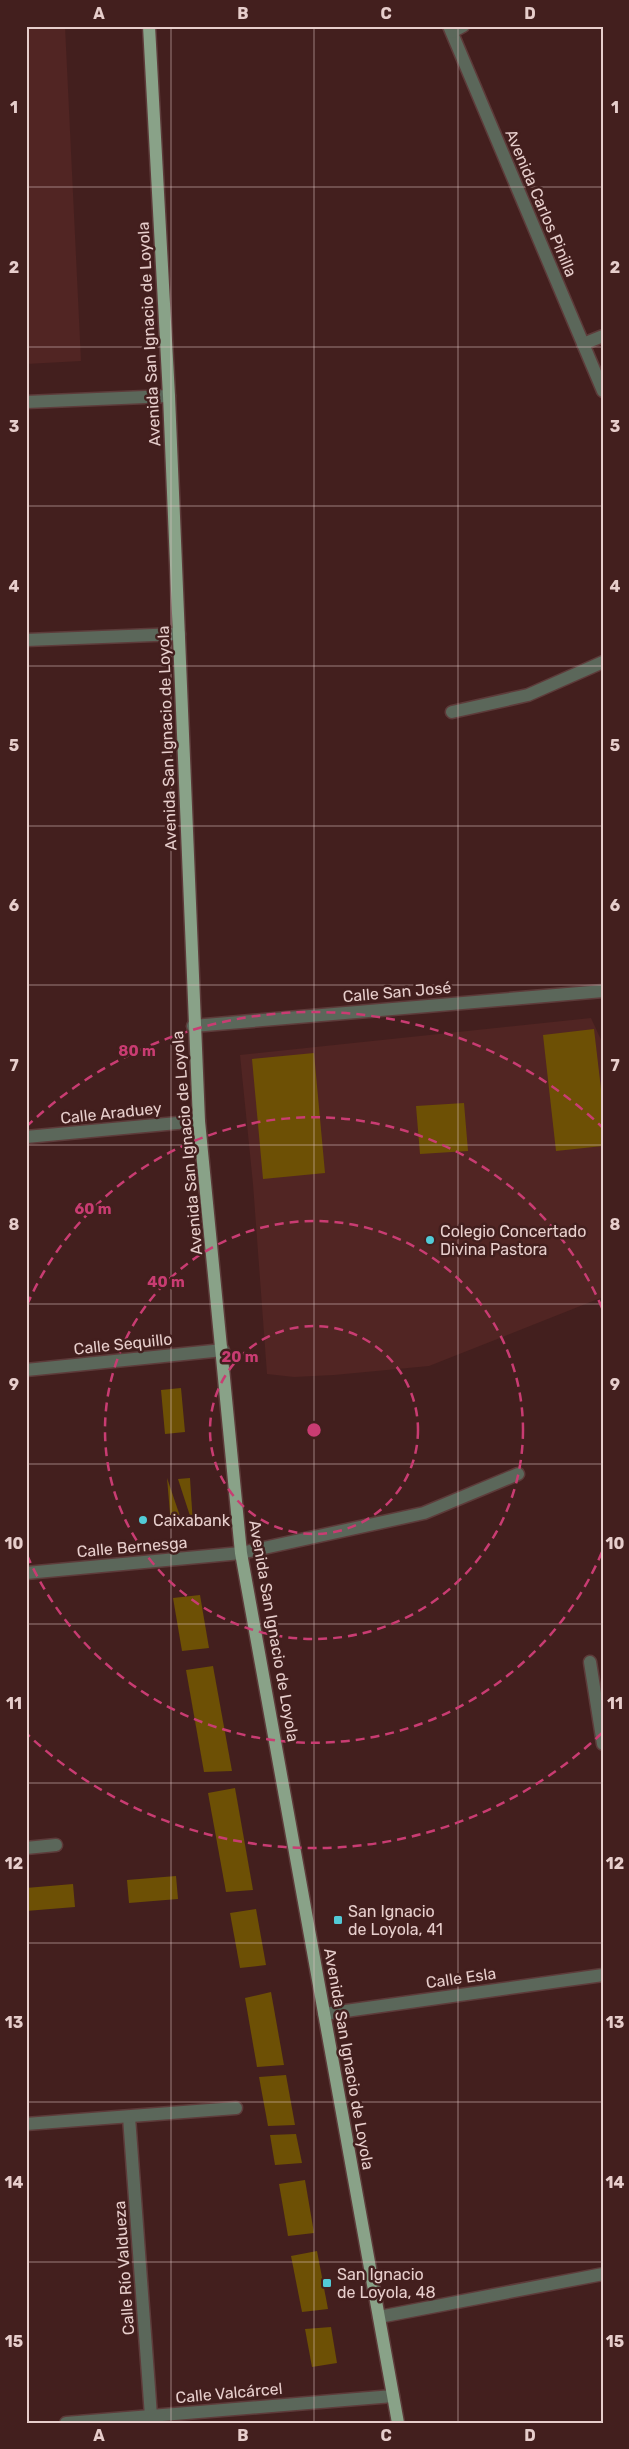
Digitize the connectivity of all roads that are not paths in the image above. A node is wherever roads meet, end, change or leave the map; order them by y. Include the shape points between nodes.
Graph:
1 (149, 26) edge
2 (455, 28) edge
3 (603, 336) edge
4 (583, 344) junction
5 (603, 391) edge
6 (169, 396) junction
7 (26, 402) edge
8 (179, 634) junction
9 (26, 640) edge
10 (603, 662) edge
11 (452, 712) dead end
12 (603, 991) edge
13 (194, 1026) junction
14 (199, 1120) junction
15 (26, 1138) edge
16 (223, 1350) junction
17 (26, 1370) edge
18 (518, 1474) dead end
19 (241, 1553) junction
20 (26, 1573) edge
21 (590, 1662) dead end
22 (603, 1744) edge
23 (56, 1845) dead end
24 (26, 1848) edge
25 (603, 1975) edge
26 (324, 2014) junction
27 (236, 2108) dead end
28 (129, 2117) junction
29 (26, 2124) edge
30 (603, 2274) edge
31 (379, 2317) junction
32 (393, 2396) junction
33 (151, 2416) junction
34 (66, 2423) edge
35 (398, 2423) edge

1 - 6 main road, Avenida San Ignacio de Loyola
2 - 4 street, Avenida Carlos Pinilla
3 - 4 street
4 - 5 street, Avenida Carlos Pinilla
6 - 7 street
6 - 8 main road, Avenida San Ignacio de Loyola
8 - 9 street
8 - 13 main road, Avenida San Ignacio de Loyola
10 - 11 street via 528,695
12 - 13 street, Calle San José
13 - 14 main road, Avenida San Ignacio de Loyola
14 - 15 street, Calle Araduey
14 - 16 main road, Avenida San Ignacio de Loyola
16 - 17 street, Calle Sequillo
16 - 19 main road, Avenida San Ignacio de Loyola
18 - 19 street, Calle Bernesga via 424,1513
19 - 20 street, Calle Bernesga
19 - 26 main road, Avenida San Ignacio de Loyola
21 - 22 street
23 - 24 street
25 - 26 street, Calle Esla
26 - 31 main road, Avenida San Ignacio de Loyola
27 - 28 street
28 - 29 street
28 - 33 street, Calle Río Valdueza
30 - 31 street
31 - 32 main road, Avenida San Ignacio de Loyola
32 - 33 street, Calle Valcárcel
32 - 35 main road, Avenida San Ignacio de Loyola
33 - 34 street, Calle Valcárcel

